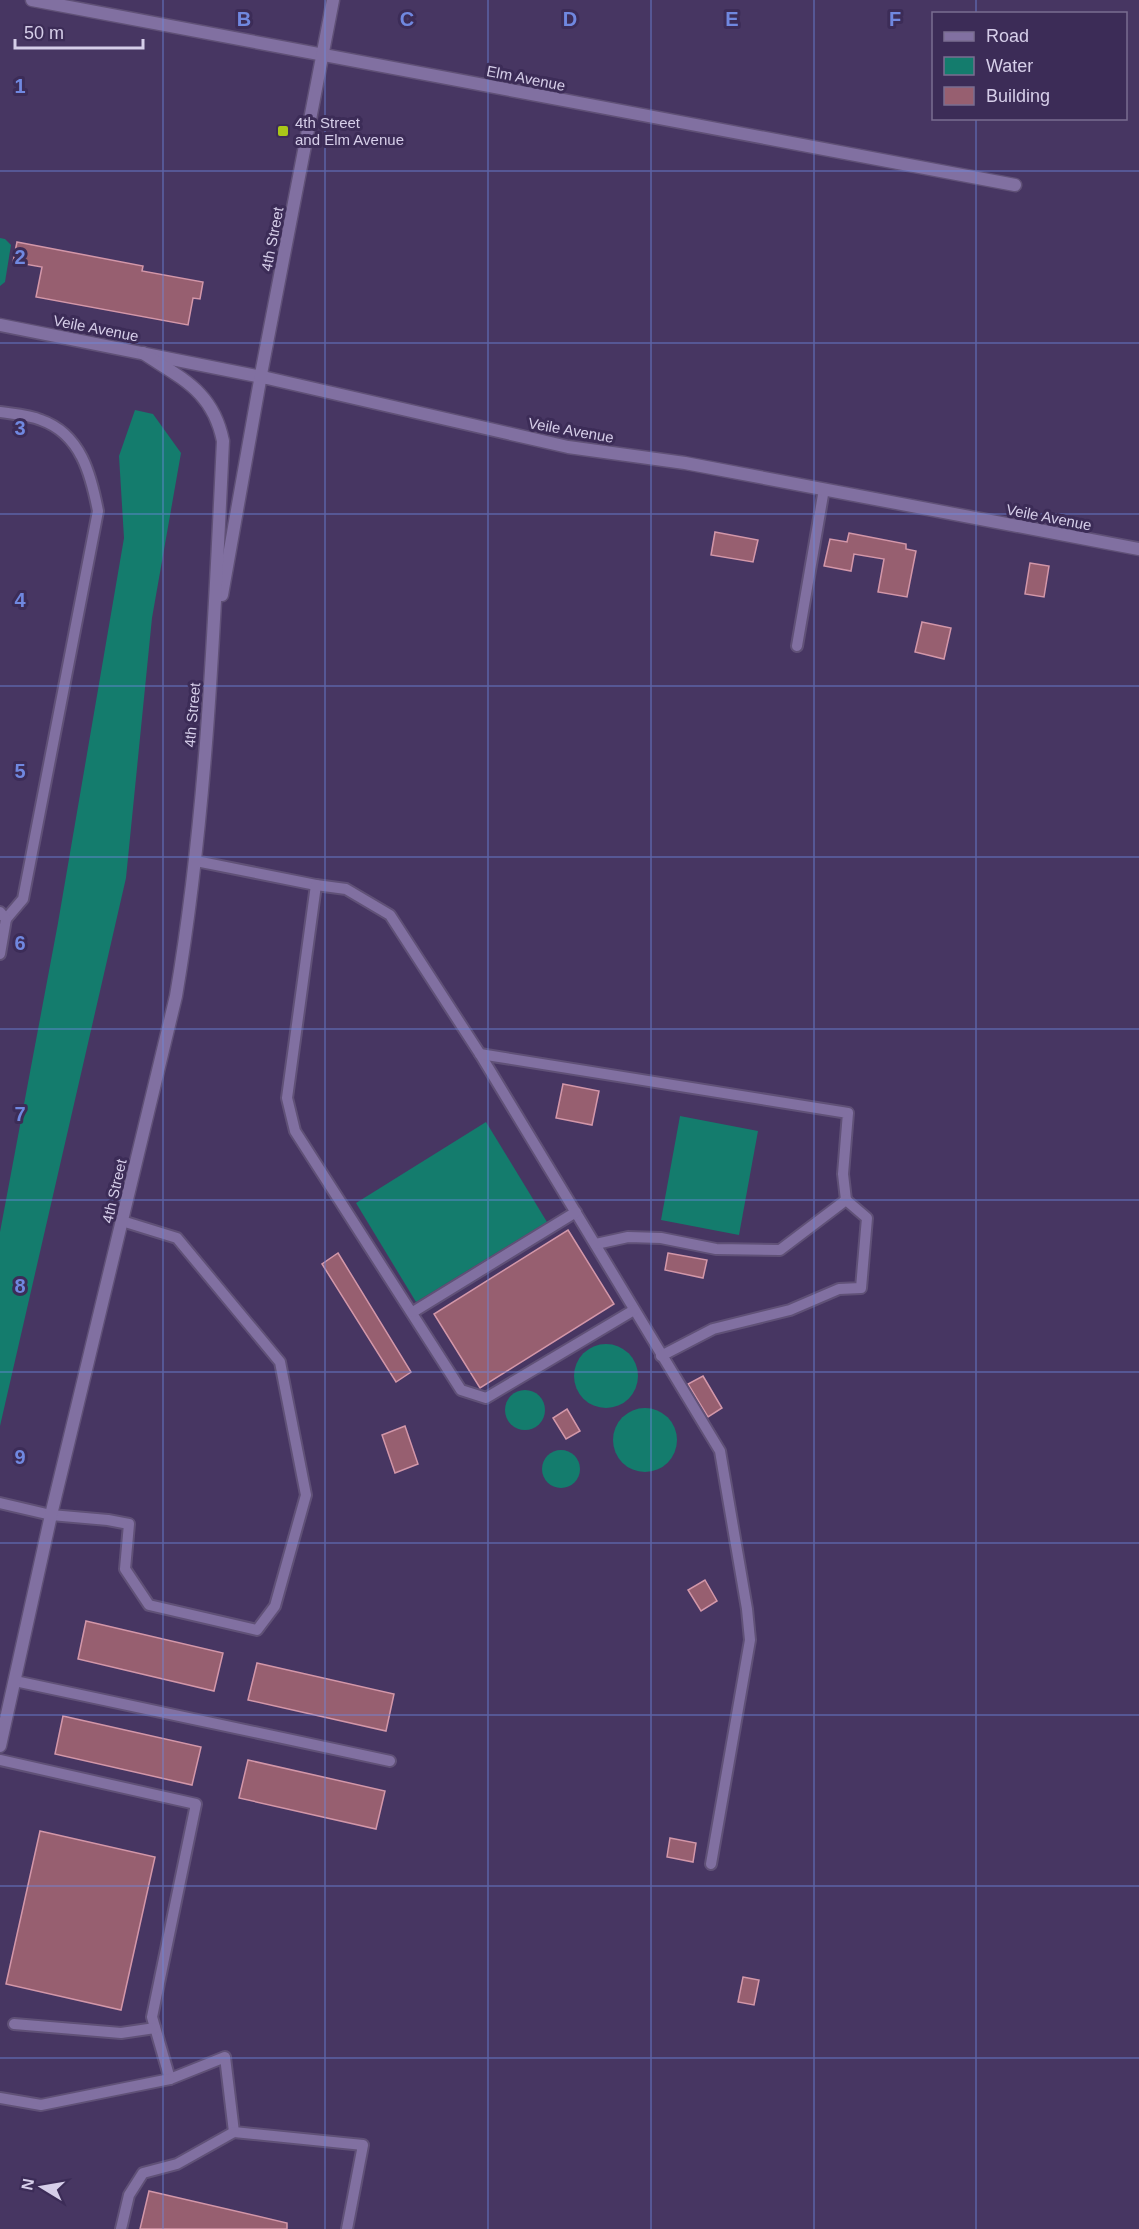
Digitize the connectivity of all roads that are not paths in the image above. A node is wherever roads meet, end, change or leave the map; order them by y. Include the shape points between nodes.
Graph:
1 (32, 0) edge
2 (333, 0) edge
3 (323, 55) junction
4 (1016, 185) dead end
5 (0, 325) edge
6 (143, 353) junction
7 (261, 377) junction
8 (0, 412) edge
9 (824, 489) junction
10 (1139, 549) edge
11 (215, 636) junction
12 (797, 646) dead end
13 (196, 861) junction
14 (316, 885) junction
15 (3, 916) edge
16 (0, 954) edge
17 (480, 1054) junction
18 (846, 1200) junction
19 (576, 1212) junction
20 (122, 1221) junction
21 (596, 1244) junction
22 (634, 1310) junction
23 (412, 1312) junction
24 (661, 1356) junction
25 (0, 1503) edge
26 (51, 1515) junction
27 (15, 1681) junction
28 (0, 1746) edge
29 (0, 1760) edge
30 (390, 1761) dead end
31 (711, 1864) dead end
32 (14, 2024) dead end
33 (155, 2028) junction
34 (170, 2079) junction
35 (0, 2098) edge
36 (234, 2132) junction
37 (122, 2229) edge
38 (347, 2229) edge

1 - 3 street, Elm Avenue
2 - 3 street, 4th Street
3 - 4 street, Elm Avenue
3 - 7 street, 4th Street
5 - 6 street, Veile Avenue
6 - 7 street, Veile Avenue
6 - 11 street via 196,388 216,414 220,426 223,441
7 - 9 street, Veile Avenue via 568,447 685,463
7 - 11 street, 4th Street
8 - 15 lane via 42,420 72,442 91,477 98,511 23,899
9 - 10 street, Veile Avenue
9 - 12 lane
11 - 13 street, 4th Street
13 - 14 lane
13 - 20 street, 4th Street via 176,996
14 - 17 lane via 345,888 390,915
14 - 23 lane via 287,1098 295,1131
15 - 16 lane
17 - 18 lane via 848,1113 843,1174
17 - 19 lane
18 - 21 lane via 780,1250 717,1249 661,1238 628,1237
18 - 24 lane via 867,1218 861,1288 839,1289 790,1310 713,1329
19 - 21 lane
19 - 23 lane
20 - 26 street, 4th Street
20 - 26 lane via 177,1238 280,1362 306,1495 275,1606 257,1630 149,1605 125,1569 129,1524
21 - 22 lane
22 - 23 lane via 486,1398 461,1390
22 - 24 lane
24 - 31 lane via 720,1451 747,1609 750,1640
25 - 26 lane
26 - 27 street, 4th Street
27 - 28 street, 4th Street
27 - 30 lane
29 - 33 lane via 196,1804 152,2017
32 - 33 lane via 121,2032
33 - 34 lane
34 - 35 lane via 41,2105
34 - 36 lane via 225,2057
36 - 37 lane via 177,2164 143,2173 129,2195
36 - 38 lane via 363,2145

